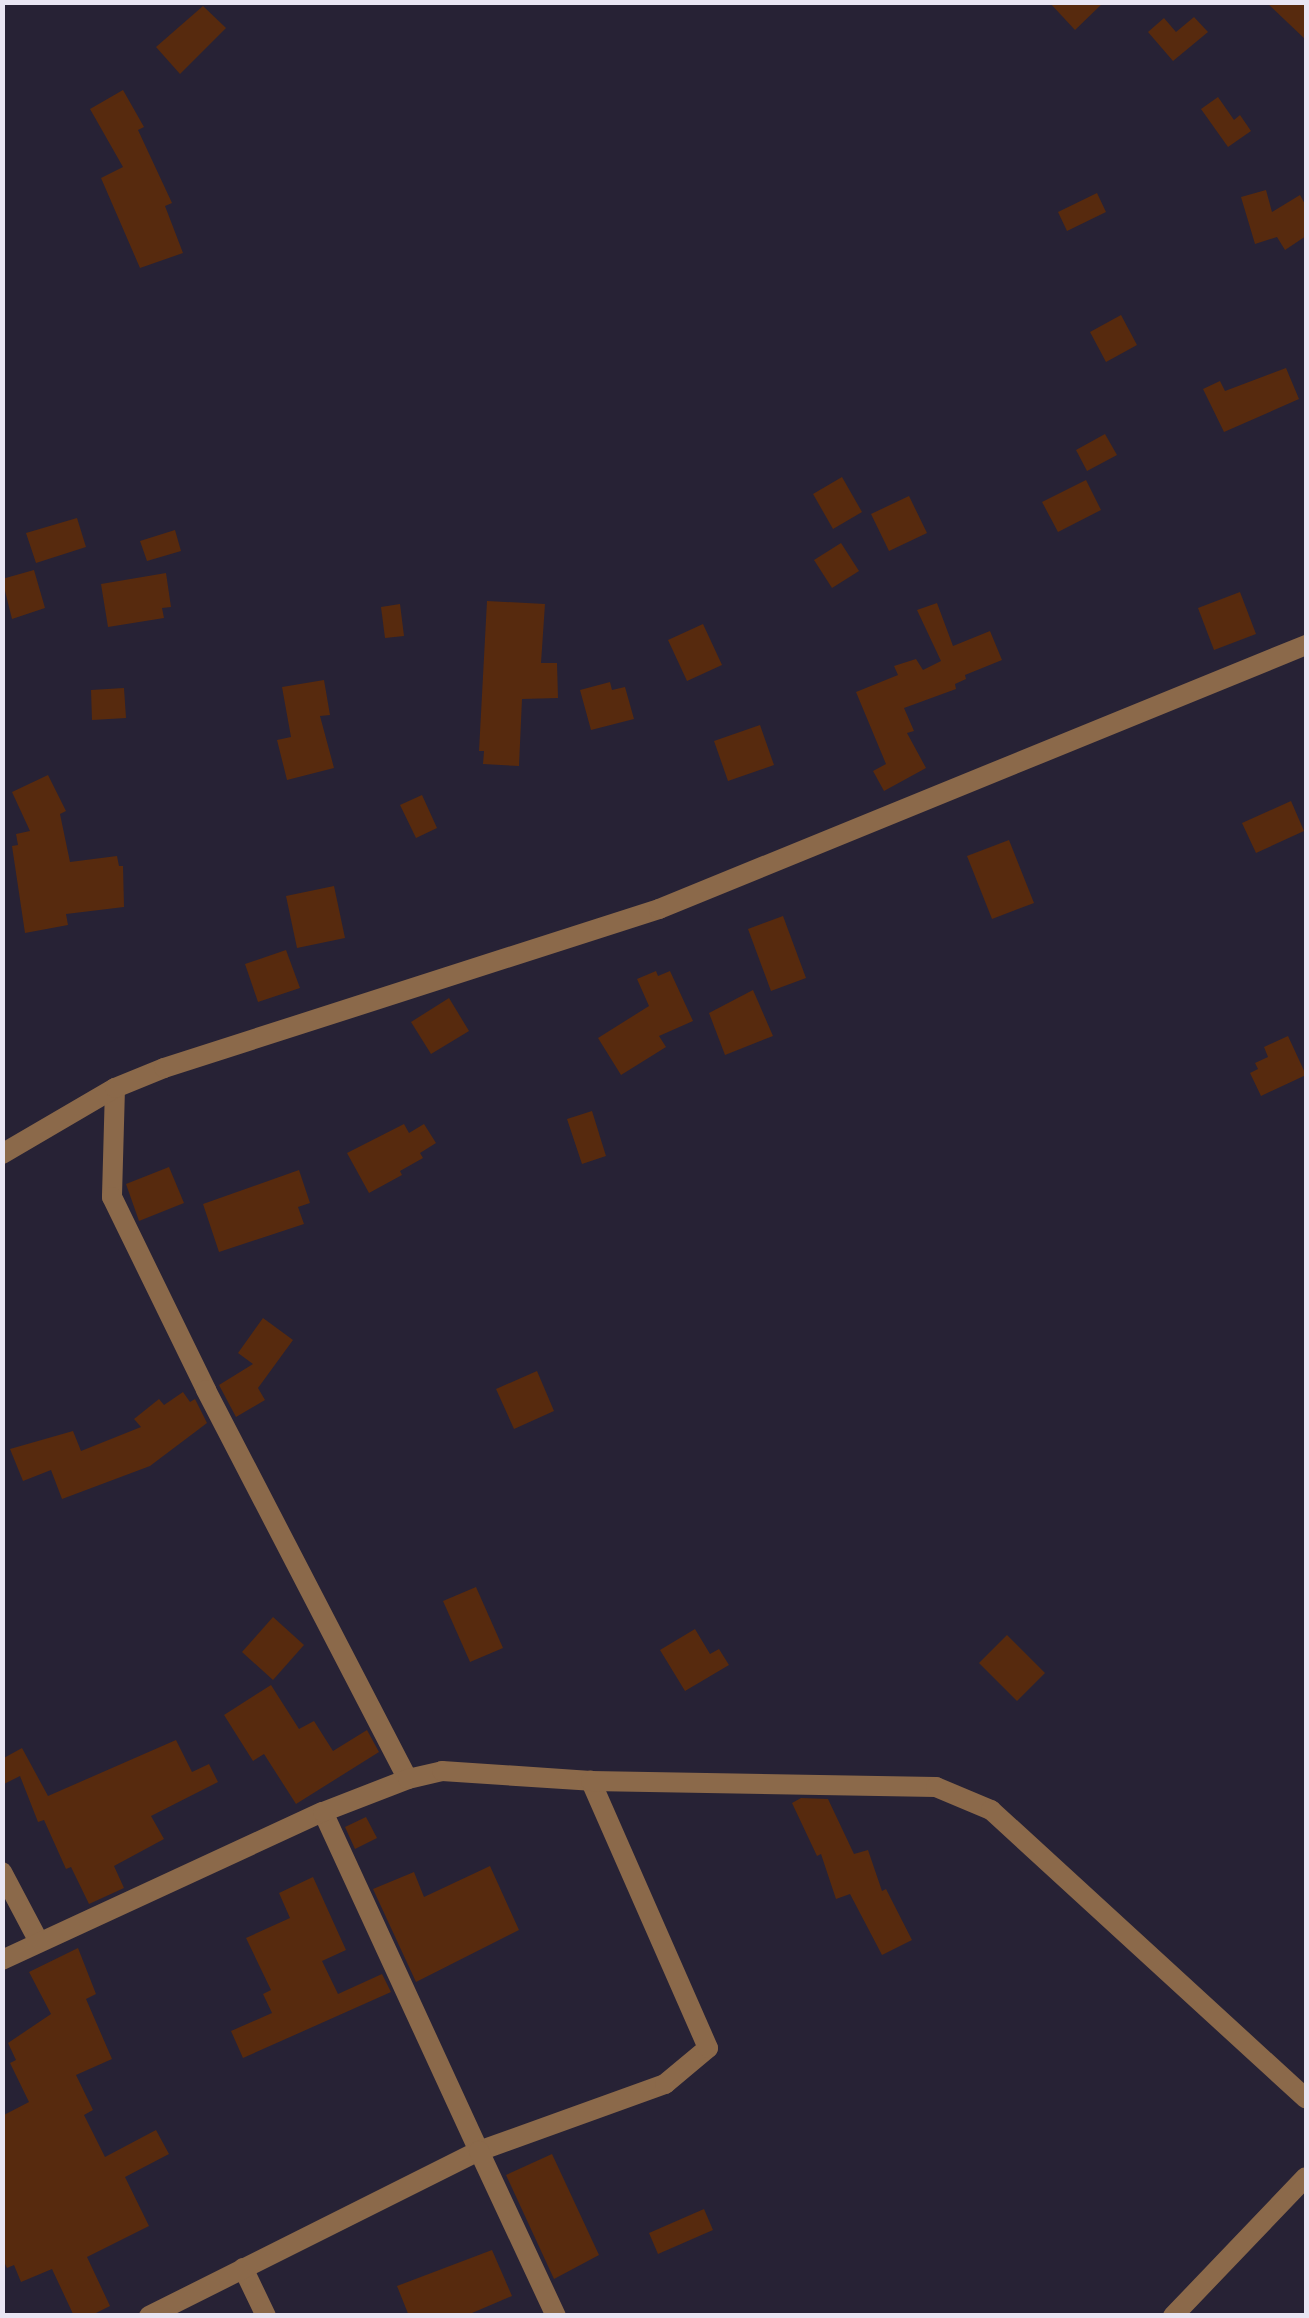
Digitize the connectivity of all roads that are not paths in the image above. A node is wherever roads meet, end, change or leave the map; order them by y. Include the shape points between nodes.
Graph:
1 (1306, 645) edge
2 (116, 1088) junction
3 (2, 1154) edge
4 (408, 1779) junction
5 (591, 1781) junction
6 (322, 1812) junction
7 (2, 1872) edge
8 (39, 1942) junction
9 (2, 1960) edge
10 (1306, 2099) edge
11 (479, 2152) junction
12 (1306, 2178) edge
13 (244, 2268) junction
14 (149, 2316) edge
15 (266, 2316) edge
16 (556, 2316) edge
17 (1173, 2316) edge

1 - 2 street via 658,908
2 - 3 street
2 - 4 street via 112,1197
4 - 5 street via 442,1771
4 - 6 street
5 - 10 street via 936,1787 991,1810
5 - 11 street via 708,2048 664,2084
6 - 8 street
6 - 11 street
7 - 8 street
8 - 9 street
11 - 13 street
11 - 16 street
12 - 17 street
13 - 14 street
13 - 15 street

